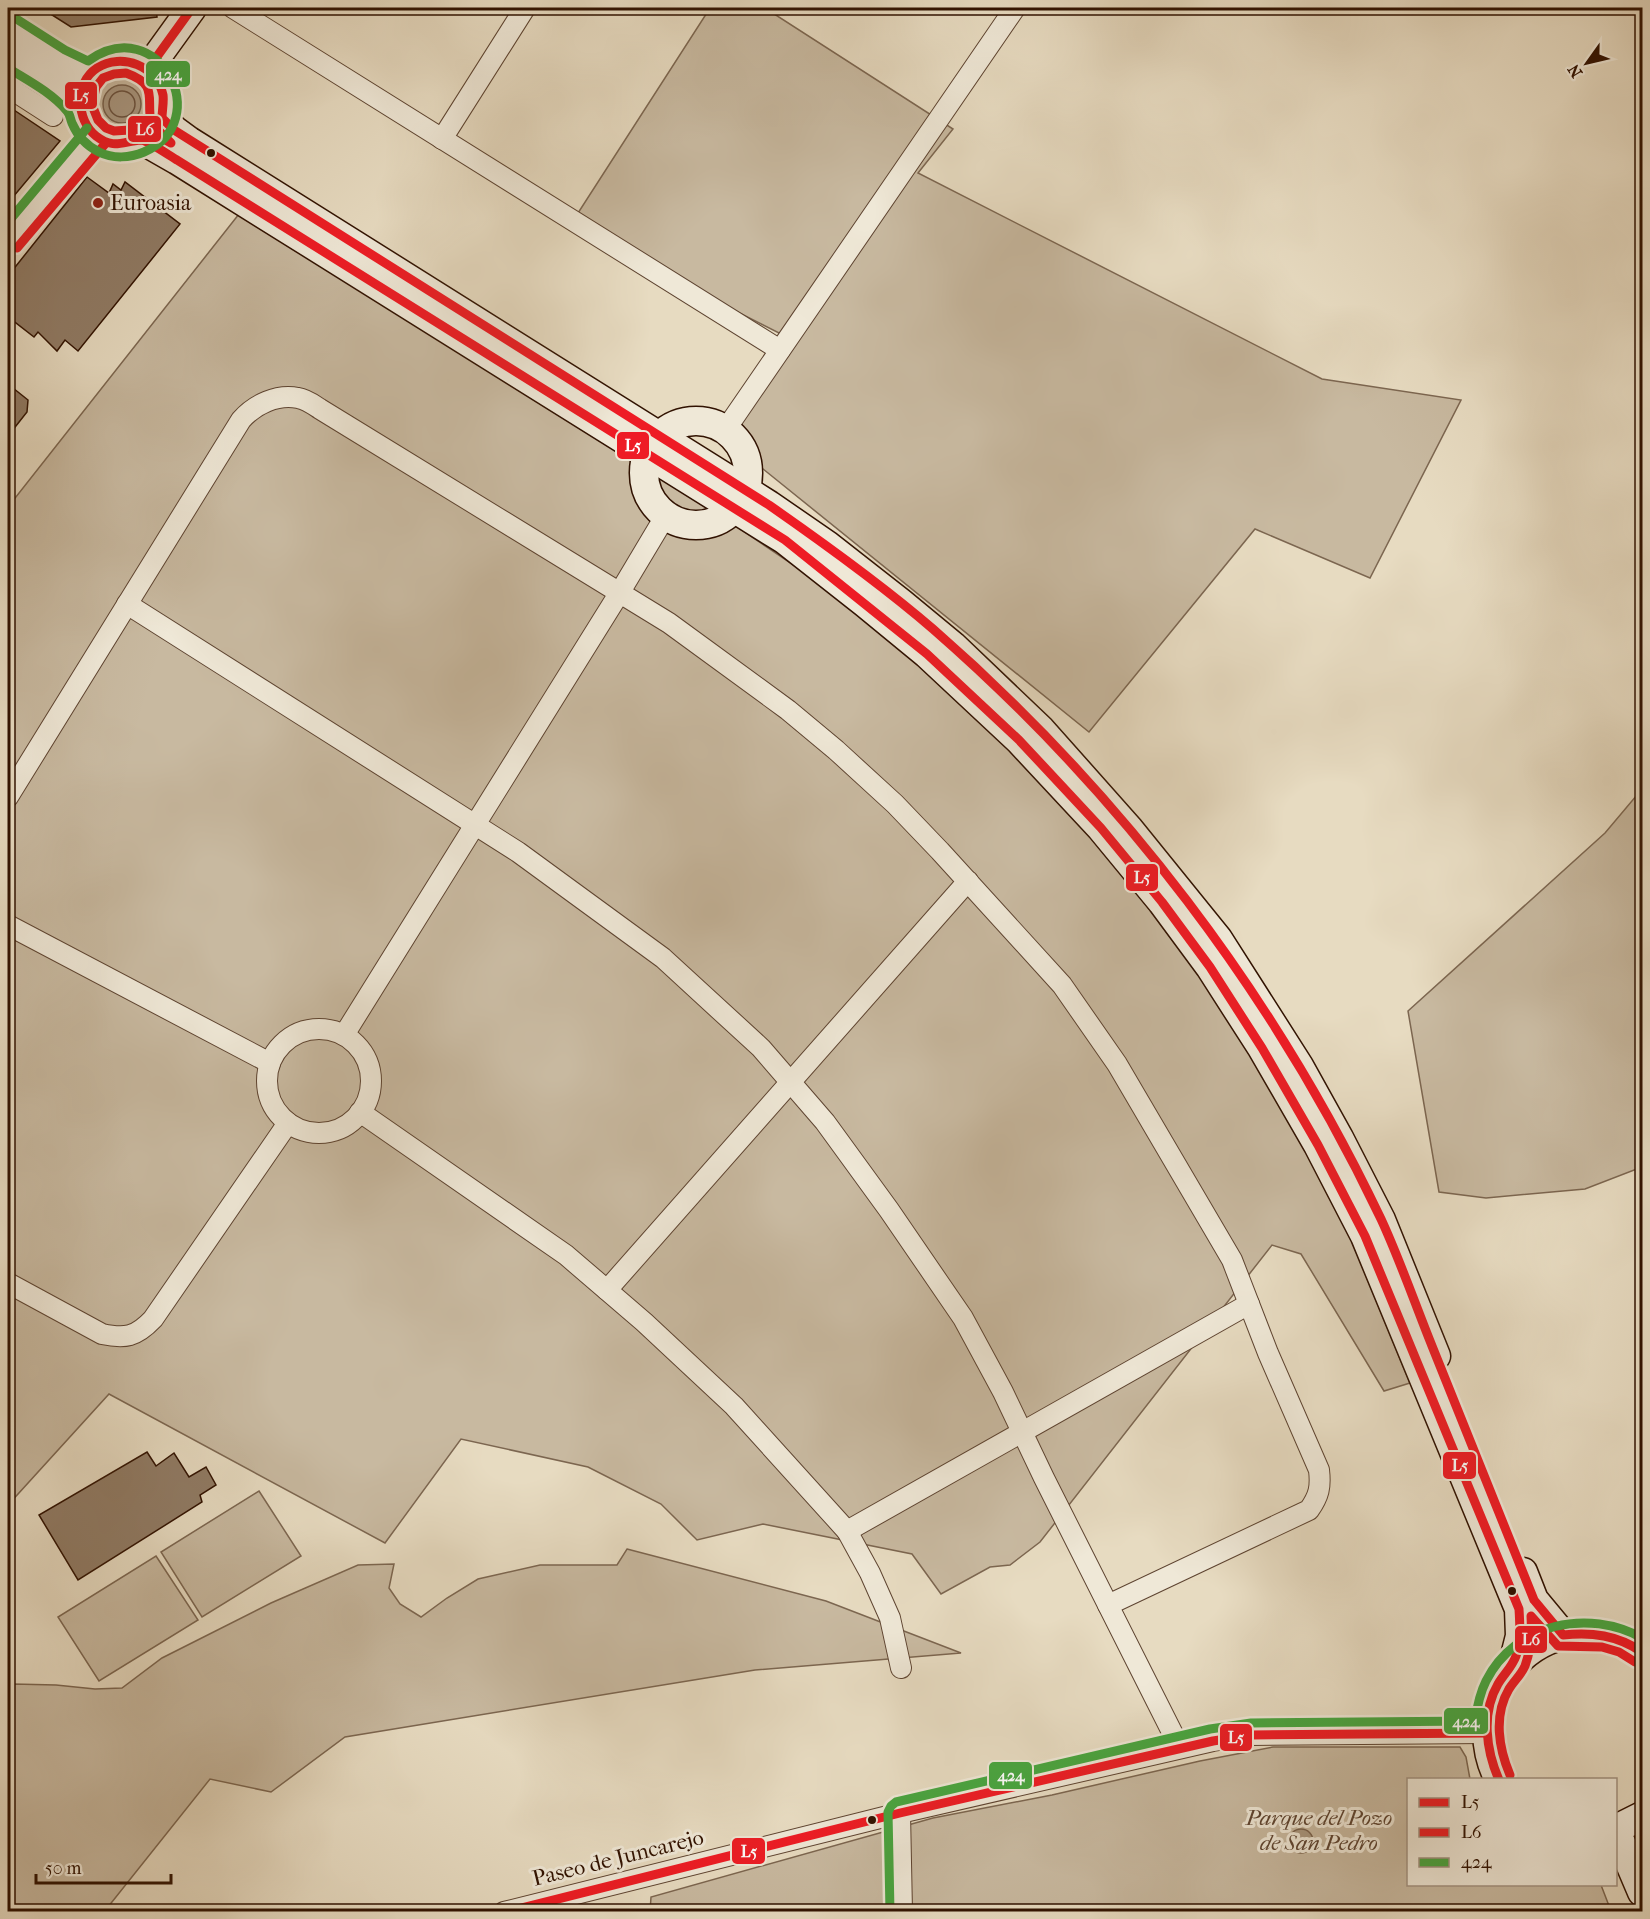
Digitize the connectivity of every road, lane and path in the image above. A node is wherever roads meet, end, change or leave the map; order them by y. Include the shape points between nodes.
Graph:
1 (192, 8) edge
2 (233, 8) edge
3 (525, 8) edge
4 (1015, 8) edge
5 (8, 28) edge
6 (8, 54) edge
7 (148, 69) junction
8 (89, 75) junction
9 (8, 87) edge
10 (80, 106) junction
11 (53, 116) dead end
12 (162, 118) junction
13 (96, 136) junction
14 (442, 139) junction
15 (142, 140) junction
16 (8, 240) edge
17 (780, 350) junction
18 (726, 429) junction
19 (653, 445) junction
20 (740, 499) junction
21 (666, 515) junction
22 (620, 592) junction
23 (127, 604) junction
24 (8, 797) edge
25 (475, 825) junction
26 (968, 881) junction
27 (8, 925) edge
28 (344, 1035) junction
29 (270, 1063) junction
30 (790, 1082) junction
31 (360, 1112) junction
32 (288, 1123) junction
33 (8, 1283) edge
34 (607, 1290) junction
35 (1249, 1304) junction
36 (1022, 1432) junction
37 (847, 1531) junction
38 (1108, 1605) junction
39 (1563, 1635) junction
40 (1642, 1652) edge
41 (1513, 1664) junction
42 (901, 1668) dead end
43 (1486, 1734) junction
44 (1180, 1748) junction
45 (1498, 1778) edge
46 (900, 1813) junction
47 (1630, 1826) edge
48 (1642, 1892) edge
49 (504, 1911) edge
50 (902, 1911) edge

1 - 7 street
2 - 14 street
3 - 14 street
4 - 17 street
5 - 8 street
6 - 10 street
7 - 8 street via 139,63 112,61
7 - 12 street via 164,92
8 - 10 street via 80,94
9 - 11 street
10 - 13 street via 82,117
12 - 15 street via 158,127
12 - 19 street via 189,141
13 - 15 street via 118,145
13 - 16 street
14 - 17 street
15 - 19 street
17 - 18 street
18 - 19 street via 691,420 674,425
18 - 20 street via 745,456 748,472
19 - 20 street
19 - 21 street via 644,468 645,486
20 - 21 street via 727,515 713,522 680,523
20 - 39 street via 827,545 953,646 1041,730 1129,829 1218,939 1299,1066 1376,1210 1534,1600
20 - 41 street via 927,654 1019,740 1101,828 1210,967 1307,1126 1365,1236 1519,1609 1520,1636
21 - 22 street
22 - 23 street via 320,409 299,398 278,398 260,404 242,420
22 - 25 street
22 - 26 street via 678,629 788,710 895,804
23 - 24 street
23 - 25 street
25 - 28 street
25 - 30 street via 663,958 761,1048
26 - 30 street
26 - 35 street via 1062,985 1117,1064 1232,1260
27 - 29 street
28 - 29 street via 328,1029 310,1029 293,1035 279,1046
28 - 31 street via 367,1060 371,1077 369,1094
29 - 32 street via 266,1078 268,1096
30 - 34 street
30 - 36 street via 864,1175 963,1318
31 - 32 street via 336,1130 320,1133 303,1131
31 - 34 street via 566,1255
32 - 33 street via 153,1319 138,1332 118,1338 102,1334
34 - 37 street via 734,1406
35 - 36 street
35 - 38 street via 1319,1470 1321,1486 1317,1499 1297,1517
36 - 37 street
36 - 38 street
37 - 42 street via 890,1618
38 - 44 street
39 - 40 street via 1604,1634
39 - 41 street via 1536,1646
41 - 43 street via 1498,1685 1489,1708
43 - 44 street, Paseo de Juncarejo via 1251,1735
43 - 45 street via 1491,1764
44 - 46 street, Paseo de Juncarejo
46 - 49 street, Paseo de Juncarejo
46 - 50 street
47 - 48 street

